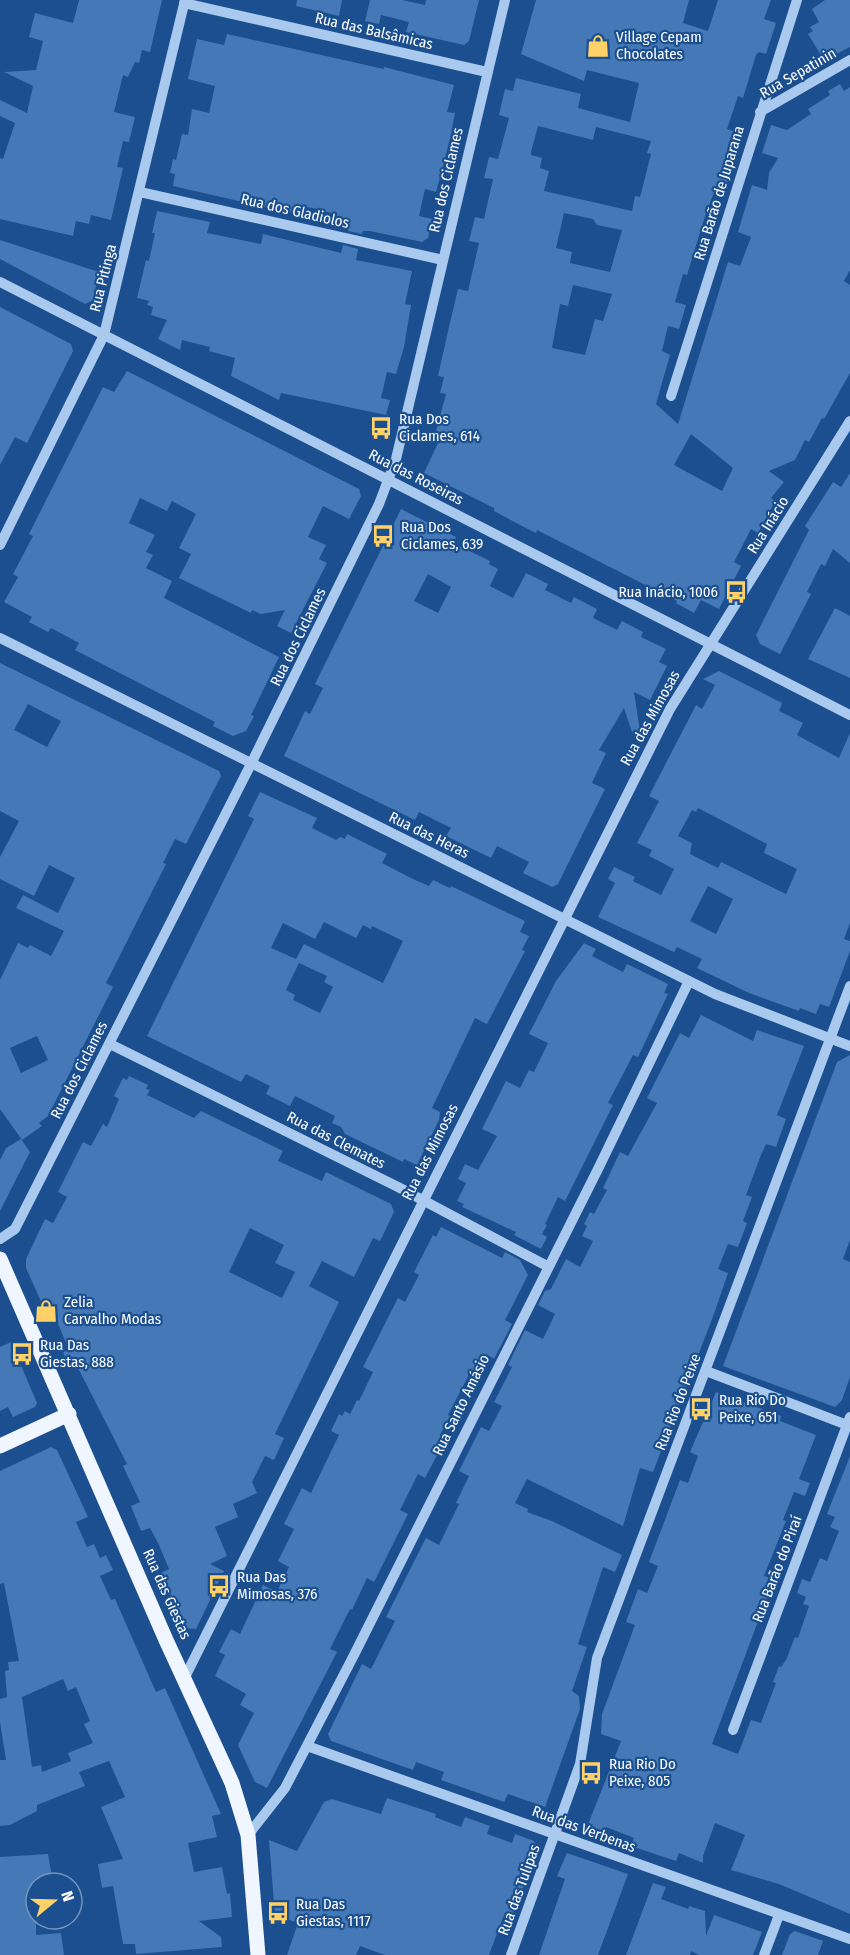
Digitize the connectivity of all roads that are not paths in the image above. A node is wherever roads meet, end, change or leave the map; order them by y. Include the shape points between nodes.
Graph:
1 (504, 0) edge
2 (797, 0) edge
3 (185, 2) edge
4 (850, 60) edge
5 (487, 72) junction
6 (760, 112) junction
7 (140, 192) junction
8 (443, 261) junction
9 (0, 282) edge
10 (104, 335) junction
11 (671, 396) dead end
12 (850, 421) edge
13 (388, 480) junction
14 (0, 545) edge
15 (0, 638) edge
16 (712, 644) junction
17 (850, 715) edge
18 (251, 765) junction
19 (564, 917) junction
20 (689, 981) junction
21 (850, 986) edge
22 (830, 1038) junction
23 (110, 1044) junction
24 (850, 1046) edge
25 (422, 1201) junction
26 (0, 1239) edge
27 (0, 1259) edge
28 (547, 1266) junction
29 (706, 1371) junction
30 (69, 1414) junction
31 (849, 1423) edge
32 (0, 1446) edge
33 (184, 1679) junction
34 (733, 1730) dead end
35 (307, 1746) junction
36 (556, 1834) junction
37 (248, 1835) junction
38 (779, 1915) junction
39 (850, 1939) edge
40 (258, 1955) edge
41 (511, 1955) edge
42 (764, 1955) edge

1 - 5 street, Rua dos Ciclames
2 - 6 street, Rua Barão de Juparana
3 - 5 street, Rua das Balsâmicas
3 - 7 street, Rua Pitinga
4 - 6 street, Rua Sepatinin
5 - 8 street, Rua dos Ciclames
6 - 11 street, Rua Barão de Juparana
7 - 8 street, Rua dos Gladiolos
7 - 10 street, Rua Pitinga
8 - 13 street, Rua dos Ciclames
9 - 10 street, Rua das Roseiras
10 - 13 street, Rua das Roseiras
10 - 14 street, Rua Pitinga
12 - 16 street, Rua Inácio
13 - 16 street, Rua das Roseiras
13 - 18 street, Rua dos Ciclames
15 - 18 street, Rua das Heras
16 - 17 street, Rua das Roseiras
16 - 19 street, Rua das Mimosas via 670,709
18 - 19 street, Rua das Heras
18 - 23 street, Rua dos Ciclames
19 - 20 street, Rua das Heras
19 - 25 street, Rua das Mimosas
20 - 22 street, Rua das Heras
20 - 28 street, Rua Santo Amásio
21 - 22 street, Rua Rio do Peixe
22 - 24 street, Rua das Heras
22 - 29 street, Rua Rio do Peixe
23 - 25 street, Rua das Clemates
23 - 26 street, Rua dos Ciclames via 15,1229
25 - 28 street, Rua das Clemates
25 - 33 street, Rua das Mimosas
27 - 30 main road, Rua das Giestas
28 - 35 street, Rua Santo Amásio
29 - 31 street
29 - 36 street, Rua Rio do Peixe via 597,1658 591,1680 586,1740
30 - 32 main road
30 - 33 main road, Rua das Giestas
31 - 34 street, Rua Barão do Piraí
33 - 37 main road, Rua das Giestas via 232,1783
35 - 36 street, Rua das Verbenas
35 - 37 street, Rua Santo Amásio via 279,1796
36 - 38 street, Rua das Verbenas
36 - 41 street, Rua das Tulipas
37 - 40 main road, Rua das Giestas
38 - 39 street, Rua das Verbenas
38 - 42 street

